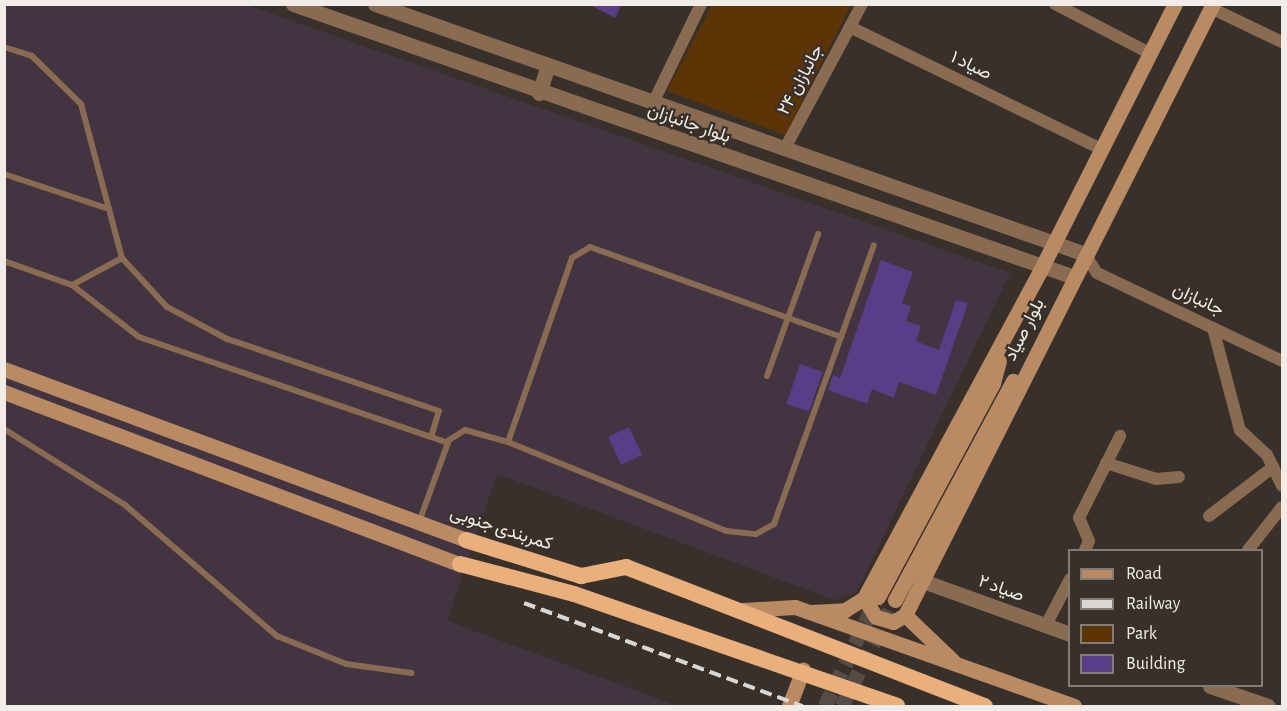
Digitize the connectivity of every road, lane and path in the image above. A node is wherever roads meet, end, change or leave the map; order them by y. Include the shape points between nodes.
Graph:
1 (293, 4) edge
2 (701, 4) edge
3 (862, 4) edge
4 (1055, 4) edge
5 (1175, 4) edge
6 (386, 6) edge
7 (1212, 6) edge
8 (850, 27) junction
9 (1282, 42) edge
10 (4, 47) edge
11 (1149, 53) junction
12 (548, 66) junction
13 (539, 93) junction
14 (653, 103) junction
15 (1101, 149) junction
16 (784, 150) junction
17 (4, 174) edge
18 (891, 186) junction
19 (109, 209) junction
20 (883, 212) junction
21 (818, 234) dead end
22 (1054, 242) junction
23 (874, 245) dead end
24 (1085, 254) junction
25 (122, 258) junction
26 (4, 261) edge
27 (1043, 265) junction
28 (1097, 273) junction
29 (1074, 277) junction
30 (72, 285) junction
31 (788, 318) junction
32 (1213, 328) junction
33 (841, 338) junction
34 (1282, 351) edge
35 (1267, 354) junction
36 (1034, 356) junction
37 (1282, 361) edge
38 (4, 369) edge
39 (767, 376) dead end
40 (4, 392) edge
41 (4, 429) edge
42 (1120, 436) dead end
43 (430, 437) junction
44 (508, 442) junction
45 (448, 443) junction
46 (1106, 464) junction
47 (1273, 467) junction
48 (1179, 477) dead end
49 (307, 481) junction
50 (1282, 486) edge
51 (299, 501) junction
52 (1282, 507) edge
53 (1209, 516) dead end
54 (418, 522) junction
55 (466, 540) joint
56 (410, 545) junction
57 (1085, 549) edge
58 (1249, 549) edge
59 (523, 557) junction
60 (460, 564) joint
61 (516, 576) junction
62 (920, 580) junction
63 (1068, 583) edge
64 (871, 598) junction
65 (895, 600) tunnel mouth
66 (743, 610) junction
67 (811, 612) junction
68 (905, 615) junction
69 (1046, 625) junction
70 (1068, 633) edge
71 (953, 661) junction
72 (803, 670) junction
73 (411, 673) dead end
74 (1213, 687) edge
75 (789, 706) edge
76 (897, 706) edge
77 (985, 706) edge
78 (1074, 706) edge
79 (1268, 706) edge

1 - 13 street, بلوار جانبازان
2 - 14 street
3 - 8 street
4 - 11 street
5 - 11 main road, بلوار صیاد
6 - 12 street, بلوار جانبازان
7 - 9 street
7 - 24 main road, بلوار صیاد
8 - 15 street, صیاد ۱
8 - 16 street, جانبازان ۲۴
10 - 19 lane via 32,56 81,104
11 - 15 main road, بلوار صیاد
12 - 13 street
12 - 14 street, بلوار جانبازان
13 - 20 street, بلوار جانبازان
14 - 16 street, بلوار جانبازان
15 - 22 main road, بلوار صیاد
16 - 18 street, بلوار جانبازان
17 - 19 lane
18 - 20 street
18 - 22 street, بلوار جانبازان
19 - 25 lane
20 - 27 street, بلوار جانبازان
21 - 31 lane
22 - 24 street, بلوار جانبازان
22 - 27 main road, بلوار صیاد
23 - 33 lane
24 - 28 street
24 - 29 main road, بلوار صیاد
25 - 30 lane
25 - 43 lane via 167,307 226,339 439,411
26 - 30 lane
27 - 29 street, بلوار جانبازان
27 - 64 main road, بلوار صیاد
28 - 29 street
28 - 32 street, جانبازان
29 - 36 main road, بلوار صیاد
30 - 43 lane via 139,337
31 - 33 lane
31 - 39 lane
31 - 44 lane via 590,247 572,258
32 - 35 street, جانبازان
32 - 47 street via 1240,430
33 - 44 lane via 774,524 756,534 726,531
34 - 35 lane
35 - 37 street, جانبازان
36 - 62 main road, بلوار صیاد
36 - 65 main road via 1001,397
38 - 49 main road, کمربندی جنوبی
40 - 51 main road
41 - 73 lane via 125,505 277,636 346,664
42 - 46 street
43 - 45 lane
44 - 45 lane via 465,430
45 - 54 lane
46 - 48 street via 1156,479
46 - 57 street via 1078,518 1089,541
47 - 50 street
47 - 53 street
49 - 51 main road
49 - 54 main road, کمربندی جنوبی
51 - 56 main road
52 - 58 street
54 - 55 main road, کمربندی جنوبی
54 - 56 main road
55 - 59 highway, کمربندی جنوبی
56 - 60 main road
59 - 61 highway
59 - 66 highway, کمربندی جنوبی via 581,576 626,567
60 - 61 highway
61 - 72 highway
62 - 68 main road, بلوار صیاد
62 - 69 street, صیاد ۲
63 - 69 street
64 - 67 main road via 845,610
64 - 68 main road via 876,617 893,622
66 - 67 main road via 795,607
66 - 77 highway, کمربندی جنوبی via 774,628
67 - 71 main road
68 - 71 main road
69 - 70 street, صیاد ۲
71 - 78 main road
72 - 75 main road
72 - 76 highway
74 - 79 street

